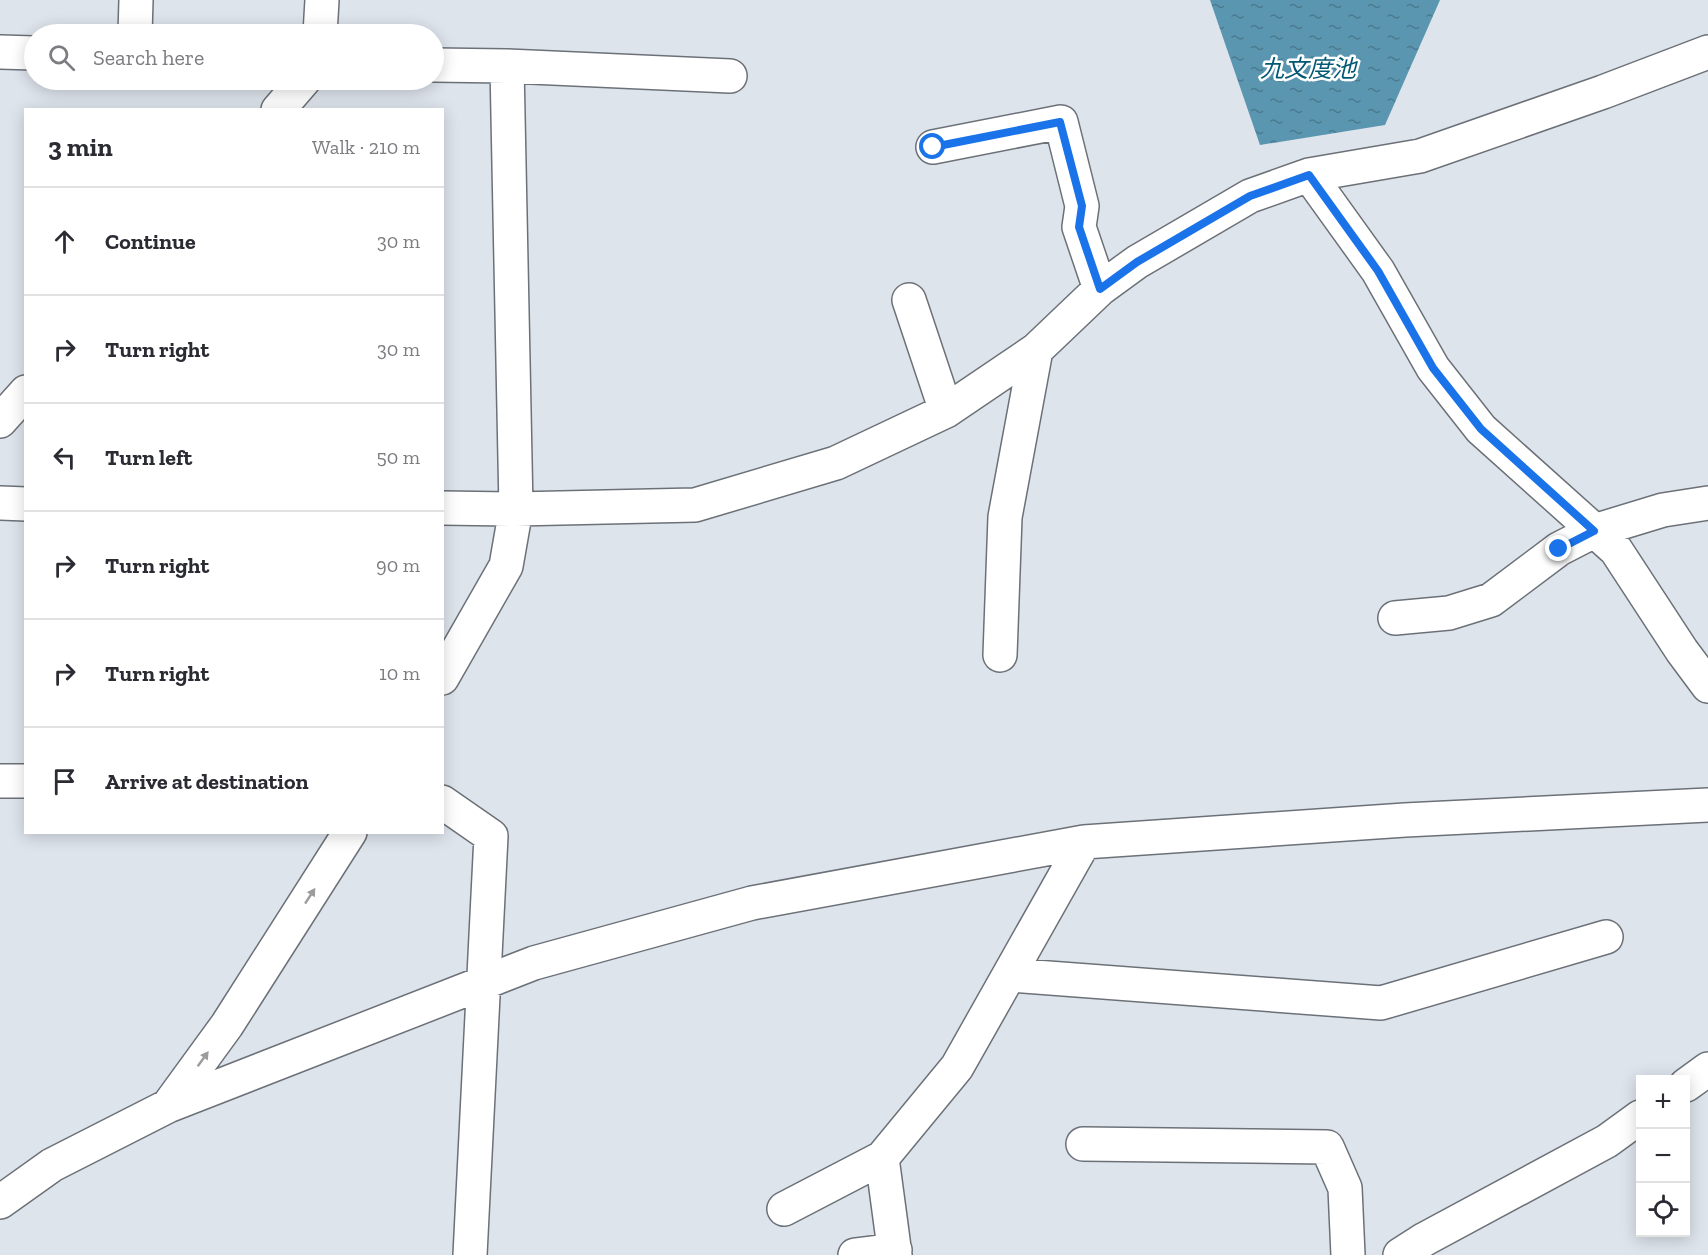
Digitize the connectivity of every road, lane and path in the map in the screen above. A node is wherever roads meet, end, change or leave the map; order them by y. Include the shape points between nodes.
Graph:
1 (136, 0) edge
2 (322, 0) edge
3 (135, 24) edge
4 (321, 24) edge
5 (0, 52) edge
6 (1708, 52) edge
7 (24, 53) edge
8 (444, 65) edge
9 (507, 66) junction
10 (729, 76) dead end
11 (295, 90) edge
12 (280, 108) edge
13 (933, 147) dead end
14 (1309, 175) junction
15 (1100, 289) junction
16 (909, 300) dead end
17 (1036, 350) junction
18 (24, 394) edge
19 (946, 411) junction
20 (0, 421) edge
21 (0, 503) edge
22 (1708, 503) edge
23 (24, 504) edge
24 (444, 508) edge
25 (516, 509) junction
26 (1594, 531) junction
27 (1395, 618) dead end
28 (1000, 655) dead end
29 (444, 674) edge
30 (1708, 686) edge
31 (24, 781) edge
32 (0, 782) edge
33 (444, 803) edge
34 (1708, 805) edge
35 (350, 834) edge
36 (1084, 842) junction
37 (1605, 937) dead end
38 (1009, 975) junction
39 (483, 982) junction
40 (1708, 1069) edge
41 (1690, 1081) edge
42 (168, 1106) junction
43 (1636, 1120) edge
44 (1083, 1144) dead end
45 (882, 1158) junction
46 (0, 1202) edge
47 (784, 1209) dead end
48 (1418, 1250) edge
49 (895, 1252) edge
50 (470, 1255) edge
51 (855, 1255) edge
52 (1348, 1255) edge

1 - 3 street
2 - 4 street
5 - 7 street
6 - 14 street via 1420,156
8 - 9 street
9 - 10 street
9 - 25 street
11 - 12 street
13 - 15 street via 1060,122 1082,206 1079,227
14 - 15 street via 1250,196 1137,262
14 - 26 street via 1378,271 1433,368 1481,429
15 - 17 street
16 - 19 street
17 - 19 street
17 - 28 street via 1005,517
18 - 20 street
19 - 25 street via 836,463 695,505
21 - 23 street
22 - 26 street via 1663,510
24 - 25 street
25 - 29 street via 506,566
26 - 27 street via 1559,549 1491,600 1449,613
26 - 30 street via 1616,549
31 - 32 street
33 - 39 street via 491,836
34 - 36 street
42 -> 35 street via 227,1025
36 - 38 street
36 - 39 street via 752,903 534,963
37 - 38 street via 1381,1003
38 - 45 street via 957,1067
39 - 42 street
39 - 50 street
40 - 41 street
42 - 46 street via 52,1165
43 - 48 street via 1607,1141
44 - 52 street via 1327,1147 1345,1188
45 - 47 street
45 - 49 street
49 - 51 street

